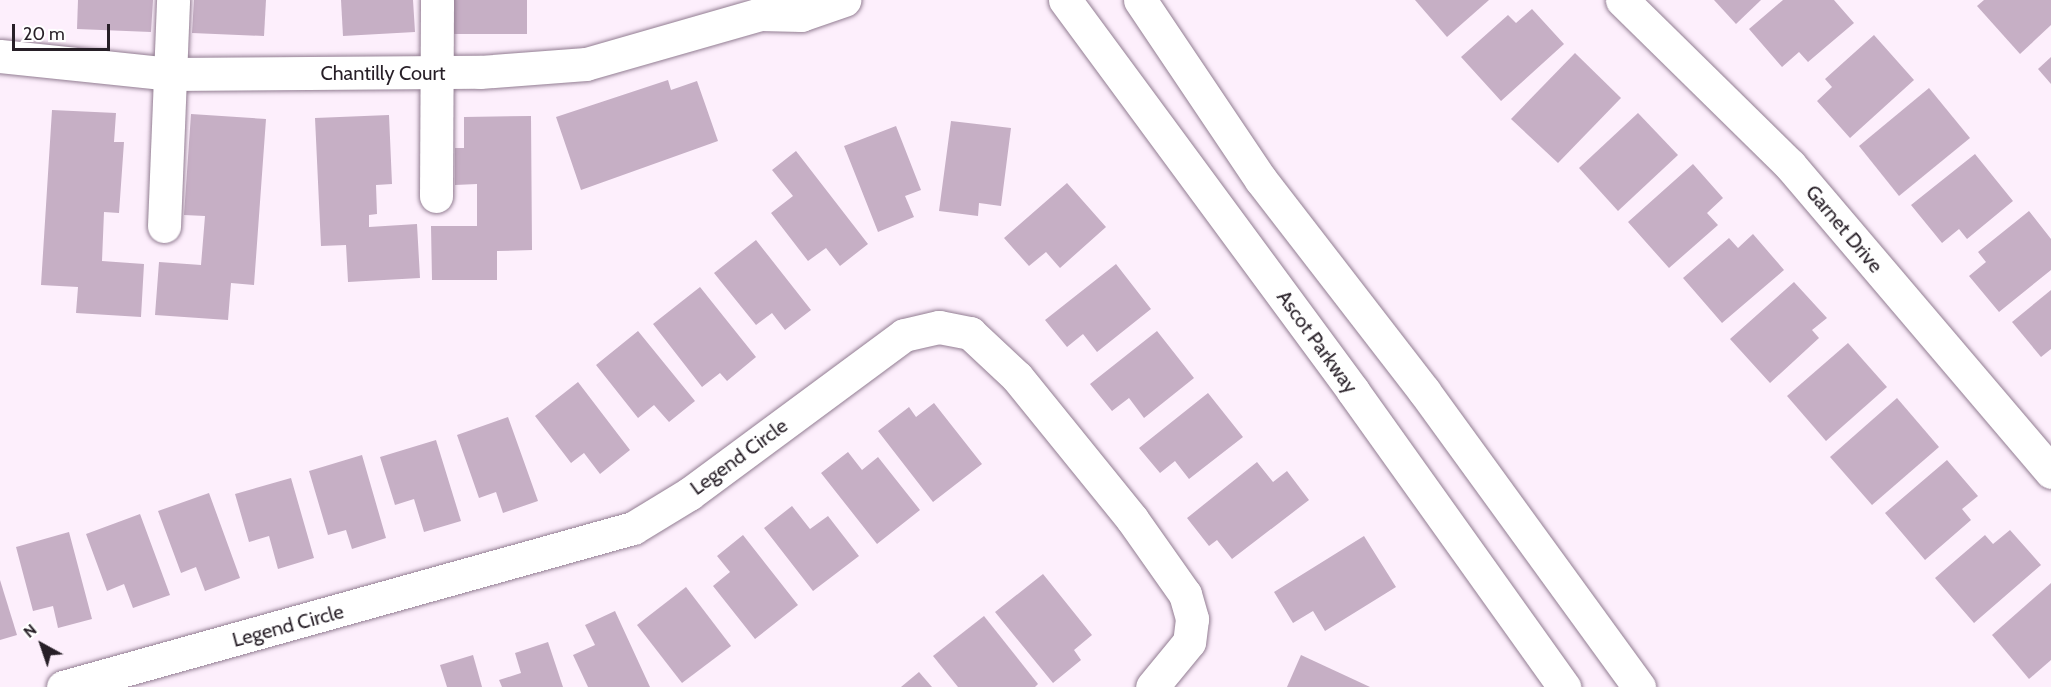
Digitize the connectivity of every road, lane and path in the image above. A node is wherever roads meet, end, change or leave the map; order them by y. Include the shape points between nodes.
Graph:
1 (173, 0) edge
2 (437, 0) edge
3 (844, 0) edge
4 (1065, 0) edge
5 (1140, 0) edge
6 (1622, 0) edge
7 (767, 5) edge
8 (0, 56) edge
9 (440, 72) junction
10 (170, 74) junction
11 (436, 196) dead end
12 (164, 226) dead end
13 (2051, 472) edge
14 (63, 687) edge
15 (1152, 687) edge
16 (1564, 687) edge
17 (1639, 687) edge

1 - 10 street
2 - 9 street
3 - 7 street, Chantilly Court via 801,15
4 - 16 street, Ascot Parkway via 1353,391
5 - 17 street via 1260,180 1424,391
6 - 13 street, Garnet Drive via 1790,165
7 - 9 street, Chantilly Court via 586,64
8 - 10 street, Chantilly Court
9 - 10 street, Chantilly Court
9 - 11 street
10 - 12 street
14 - 15 street, Legend Circle via 633,528 689,494 904,335 939,327 969,333 1017,377 1132,519 1185,594 1192,619 1189,642

